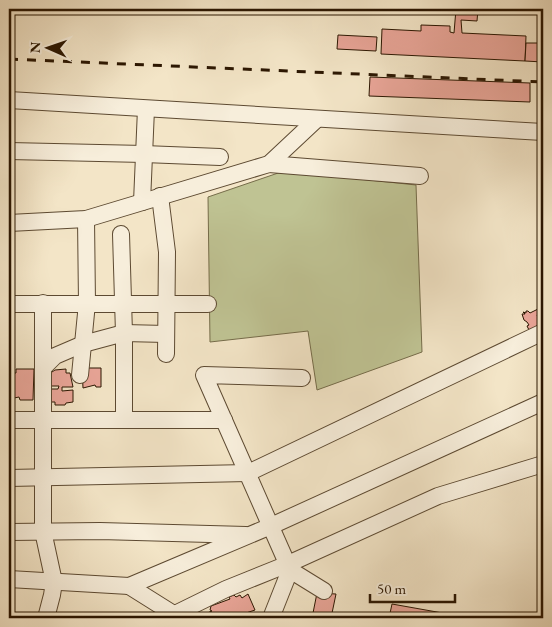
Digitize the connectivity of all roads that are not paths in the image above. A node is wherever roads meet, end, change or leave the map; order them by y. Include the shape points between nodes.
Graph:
1 (9, 100) edge
2 (146, 109) junction
3 (317, 119) junction
4 (543, 132) edge
5 (9, 151) edge
6 (144, 154) junction
7 (220, 157) dead end
8 (269, 164) junction
9 (420, 176) dead end
10 (160, 196) junction
11 (142, 202) junction
12 (86, 219) junction
13 (9, 223) edge
14 (121, 234) dead end
15 (43, 303) junction
16 (87, 303) junction
17 (9, 304) edge
18 (124, 304) junction
19 (166, 304) junction
20 (208, 304) dead end
21 (543, 332) edge
22 (124, 333) junction
23 (166, 334) junction
24 (83, 344) junction
25 (166, 354) dead end
26 (43, 368) junction
27 (80, 375) dead end
28 (302, 378) dead end
29 (543, 402) edge
30 (43, 419) junction
31 (124, 419) junction
32 (9, 420) edge
33 (224, 420) junction
34 (543, 464) edge
35 (248, 473) junction
36 (9, 478) edge
37 (42, 478) junction
38 (271, 526) junction
39 (42, 531) junction
40 (9, 532) edge
41 (250, 535) junction
42 (289, 567) junction
43 (9, 579) edge
44 (54, 582) junction
45 (129, 586) junction
46 (324, 591) dead end
47 (174, 616) edge
48 (46, 618) edge
49 (271, 618) edge

1 - 2 street
2 - 3 street
2 - 6 street
3 - 4 street
3 - 8 street
5 - 6 street
6 - 7 street
6 - 11 street
8 - 9 street
8 - 10 street
10 - 11 street
10 - 19 street via 166,252
11 - 12 street
12 - 13 street
12 - 16 street
14 - 18 street
15 - 16 street
15 - 17 street
15 - 26 street
16 - 18 street
16 - 24 street
18 - 19 street
18 - 22 street
19 - 20 street
19 - 23 street
21 - 35 street
22 - 23 street
22 - 24 street
22 - 31 street
23 - 25 street
24 - 26 street via 56,356
24 - 27 street
26 - 30 street
28 - 33 street via 204,375
29 - 38 street
30 - 31 street
30 - 32 street
30 - 37 street
31 - 33 street
33 - 35 street
34 - 42 street via 438,496
35 - 37 street
35 - 38 street
36 - 37 street
37 - 39 street
38 - 41 street
38 - 42 street
39 - 40 street
39 - 41 street
39 - 44 street
41 - 45 street
42 - 46 street
42 - 47 street via 226,589
42 - 49 street
43 - 44 street
44 - 45 street
44 - 48 street
45 - 47 street

